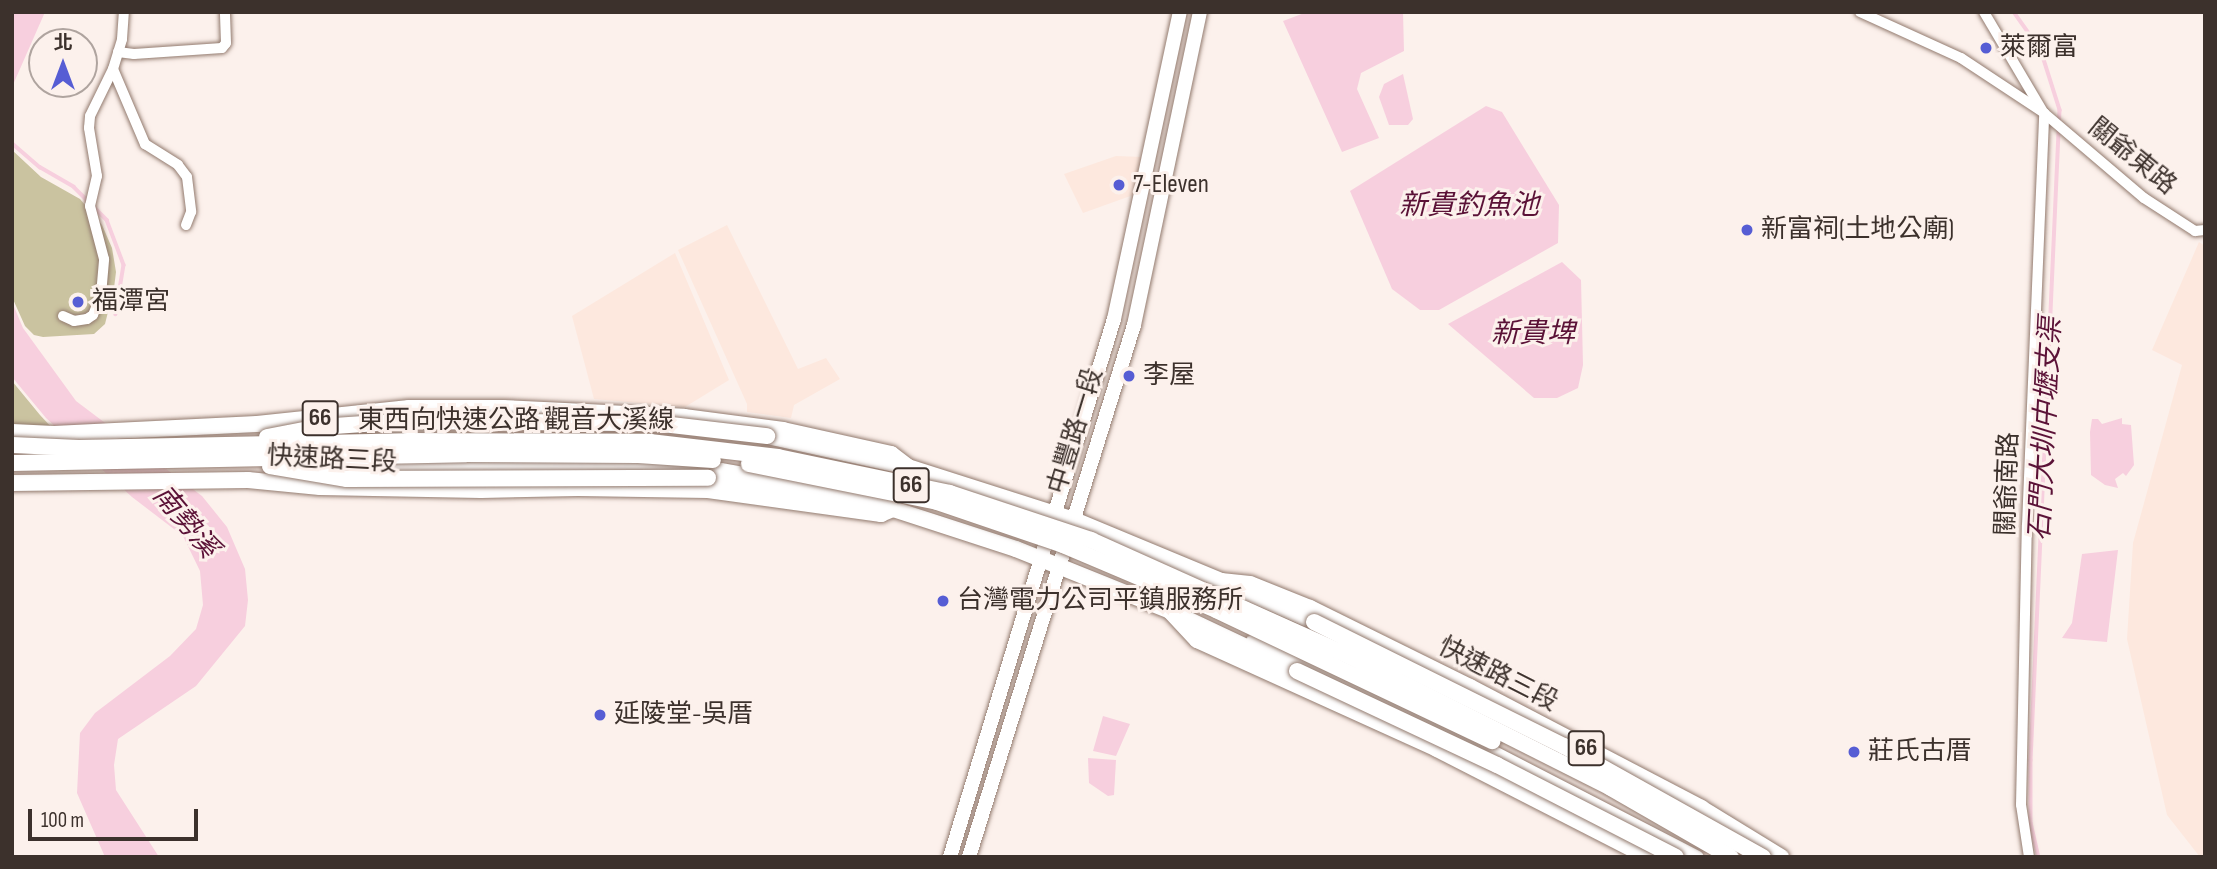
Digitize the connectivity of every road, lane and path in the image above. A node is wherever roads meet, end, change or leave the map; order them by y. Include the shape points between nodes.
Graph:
1 (124, 12) edge
2 (225, 12) edge
3 (1180, 12) edge
4 (1200, 12) edge
5 (1860, 12) edge
6 (1984, 12) edge
7 (118, 52) junction
8 (113, 69) junction
9 (1160, 102) junction
10 (1180, 106) junction
11 (2044, 113) junction
12 (186, 225) dead end
13 (2200, 230) edge
14 (63, 316) dead end
15 (476, 408) junction
16 (257, 425) junction
17 (477, 427) junction
18 (12, 432) edge
19 (12, 445) edge
20 (232, 451) junction
21 (12, 463) edge
22 (478, 467) junction
23 (908, 467) junction
24 (248, 480) junction
25 (12, 483) edge
26 (481, 490) junction
27 (893, 509) junction
28 (1054, 514) junction
29 (1074, 520) junction
30 (1040, 559) junction
31 (1059, 566) junction
32 (1220, 581) junction
33 (1170, 611) junction
34 (1466, 694) junction
35 (1448, 728) junction
36 (1437, 749) junction
37 (1701, 808) junction
38 (1692, 824) junction
39 (1677, 853) edge
40 (950, 857) edge
41 (969, 857) edge
42 (1648, 857) edge
43 (1698, 857) edge
44 (1715, 857) edge
45 (1731, 857) edge
46 (1748, 857) edge
47 (1763, 857) edge
48 (1781, 857) edge
49 (2029, 857) edge

1 - 7 street
2 - 7 street via 226,43 222,48
3 - 9 main road, 中豐路一段
4 - 10 main road, 中豐路一段
5 - 11 street via 1961,58
6 - 11 street
7 - 8 street
8 - 12 street via 145,144 178,165 187,177 191,212
8 - 14 street via 90,116 90,147 97,176 90,206 104,259 101,296 87,320
9 - 10 main road
9 - 28 main road, 中豐路一段 via 1114,320
10 - 29 main road, 中豐路一段 via 1134,325
11 - 13 street, 關爺東路 via 2144,198
11 - 49 street, 關爺南路 via 2021,805
15 - 16 main road, 快速路三段 / 66 via 409,408
15 - 17 street
15 - 23 main road, 快速路三段 / 66 via 684,417 783,430 891,454
16 - 17 street, 快速路三段 via 338,433
16 - 18 main road, 快速路三段 / 66
17 - 22 street
17 - 23 street, 快速路三段 via 666,431 776,444 888,469
19 - 20 main road, 東西向快速公路 觀音大溪線 / 66, bridge
20 - 21 main road, 東西向快速公路 觀音大溪線 / 66, bridge
20 - 23 main road, bridge via 320,427 407,421 654,423 767,436
20 - 27 main road, bridge via 347,479 708,478
20 - 44 main road, 東西向快速公路 觀音大溪線 / 66, bridge via 707,459 798,472 937,502 1063,545 1226,615 1555,772
20 - 45 main road, 東西向快速公路 觀音大溪線 / 66, bridge via 650,442 778,457 950,494 1091,540 1351,657 1611,788
22 - 24 street, 快速路三段 via 326,469
22 - 26 street
22 - 27 street, 快速路三段 via 722,469 873,496
23 - 28 main road, 快速路三段 / 66
24 - 25 main road, 66
24 - 26 main road, 快速路三段 / 66 via 320,487
26 - 27 main road, 快速路三段 / 66 via 708,490 881,514
27 - 30 main road, 快速路三段 / 66
28 - 29 main road, 快速路三段 / 66
28 - 30 main road, 中豐路一段
29 - 31 main road, 中豐路一段
29 - 32 main road, 快速路三段 / 66
30 - 31 main road, 快速路三段 / 66
30 - 40 main road, 中豐路一段
31 - 33 main road, 快速路三段 / 66
31 - 41 main road, 中豐路一段
32 - 34 main road, 快速路三段 / 66 via 1250,584 1310,608
32 - 47 main road, bridge via 1314,622 1564,746
33 - 35 street, 快速路三段 via 1213,624
33 - 36 main road, 快速路三段 / 66 via 1197,640
33 - 39 main road, bridge
34 - 35 street
34 - 37 main road, 快速路三段 / 66
34 - 38 street, 快速路三段
35 - 36 street
35 - 39 street, 快速路三段
36 - 42 main road, 快速路三段 / 66
37 - 38 street
37 - 48 main road, 快速路三段 / 66
38 - 39 street
38 - 46 street, 快速路三段
39 - 43 street, 快速路三段

